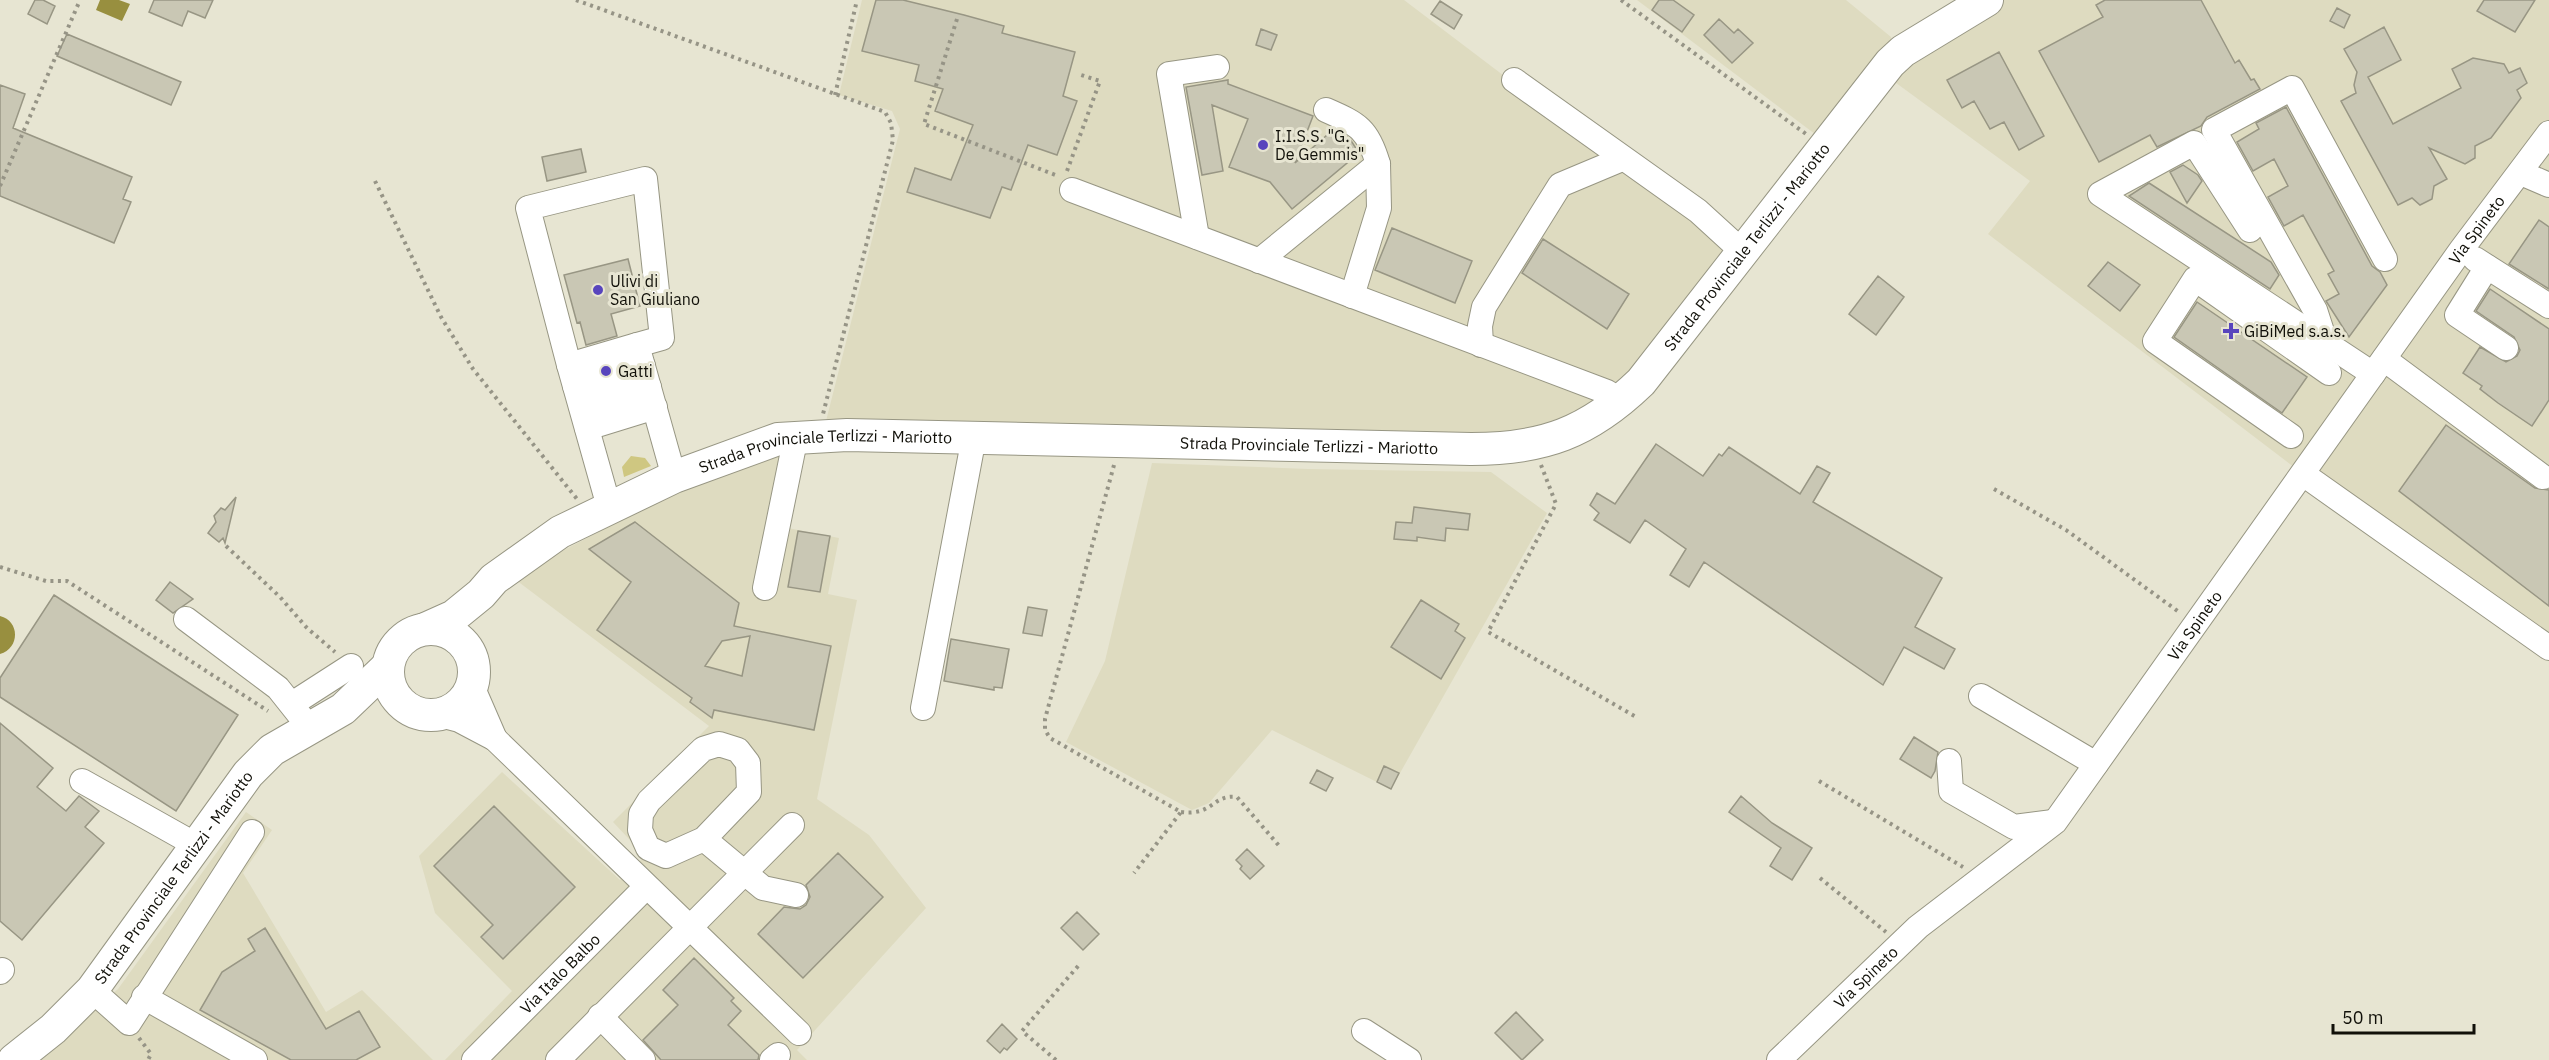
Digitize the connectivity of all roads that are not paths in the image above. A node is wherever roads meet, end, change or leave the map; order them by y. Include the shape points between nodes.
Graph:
1 (1987, 0) edge
2 (1217, 67) dead end
3 (1514, 80) dead end
4 (1326, 110) dead end
5 (2549, 133) edge
6 (1622, 159) junction
7 (1378, 164) junction
8 (2521, 173) junction
9 (2549, 185) edge
10 (1072, 190) dead end
11 (2250, 230) dead end
12 (1197, 237) junction
13 (2461, 250) junction
14 (1743, 252) junction
15 (2385, 259) dead end
16 (1259, 261) junction
17 (2487, 267) junction
18 (1352, 296) junction
19 (2549, 306) edge
20 (2325, 341) junction
21 (1481, 345) junction
22 (2506, 348) dead end
23 (2378, 366) junction
24 (2329, 373) dead end
25 (646, 376) junction
26 (578, 396) junction
27 (1620, 400) junction
28 (2291, 435) dead end
29 (807, 436) junction
30 (974, 437) junction
31 (2303, 474) junction
32 (674, 477) junction
33 (2543, 477) dead end
34 (600, 511) junction
35 (765, 588) dead end
36 (481, 594) junction
37 (186, 619) dead end
38 (425, 629) junction
39 (2549, 648) edge
40 (469, 652) junction
41 (351, 666) road end
42 (388, 666) junction
43 (472, 686) junction
44 (1981, 696) dead end
45 (401, 704) junction
46 (923, 708) dead end
47 (344, 709) junction
48 (292, 715) junction
49 (440, 715) junction
50 (495, 739) junction
51 (1949, 761) dead end
52 (2096, 764) junction
53 (82, 781) dead end
54 (2055, 822) junction
55 (792, 825) dead end
56 (252, 832) dead end
57 (704, 838) junction
58 (195, 845) junction
59 (745, 873) junction
60 (646, 887) junction
61 (796, 895) dead end
62 (689, 928) junction
63 (92, 990) junction
64 (144, 997) junction
65 (600, 1016) junction
66 (1364, 1031) dead end
67 (799, 1034) dead end
68 (14, 1060) edge
69 (255, 1060) edge
70 (474, 1060) edge
71 (558, 1060) edge
72 (643, 1060) edge
73 (1409, 1060) edge
74 (1779, 1060) edge

1 - 14 main road, Strada Provinciale Terlizzi - Mariotto via 1903,51 1867,91
2 - 12 street via 1169,74
3 - 6 street
4 - 7 street via 1352,122 1371,141
5 - 8 street, Via Spineto
6 - 14 street via 1698,211
6 - 21 street via 1560,184 1484,307
7 - 16 street
7 - 18 street via 1379,208
8 - 9 street
8 - 13 street, Via Spineto
10 - 12 street
11 - 20 street via 2194,143 2100,194
12 - 16 street
13 - 17 street
13 - 23 street, Via Spineto
14 - 27 main road, Strada Provinciale Terlizzi - Mariotto via 1641,382
15 - 20 street via 2292,88 2214,130 2315,310
16 - 18 street
17 - 19 street
17 - 22 street via 2457,315
18 - 21 street
20 - 23 street
21 - 27 street
23 - 31 street, Via Spineto
23 - 33 street
24 - 28 street via 2195,279 2155,340
25 - 26 street
25 - 26 street
25 - 26 street via 662,338 645,180 528,208
25 - 32 street
26 - 34 street
27 - 30 main road, Strada Provinciale Terlizzi - Mariotto via 1577,429 1533,445 1471,449
29 - 30 main road, Strada Provinciale Terlizzi - Mariotto
29 - 32 main road, Strada Provinciale Terlizzi - Mariotto via 761,443
29 - 35 street
30 - 46 street
31 - 39 street
31 - 52 street, Via Spineto
32 - 34 main road, Strada Provinciale Terlizzi - Mariotto
34 - 36 main road, Strada Provinciale Terlizzi - Mariotto via 527,554
36 - 38 main road, Strada Provinciale Terlizzi - Mariotto via 454,616
36 - 40 main road, Strada Provinciale Terlizzi - Mariotto
37 - 48 street via 278,688
38 - 40 main road via 451,634
38 - 42 main road, Strada Provinciale Terlizzi - Mariotto via 401,641
40 - 43 main road, Strada Provinciale Terlizzi - Mariotto via 474,665
41 - 48 street
42 - 45 main road via 388,680
42 - 47 main road, Strada Provinciale Terlizzi - Mariotto
43 - 49 main road via 463,701
43 - 50 street
44 - 52 street
45 - 47 main road, Strada Provinciale Terlizzi - Mariotto
45 - 49 main road, Strada Provinciale Terlizzi - Mariotto via 419,714
47 - 48 main road, Strada Provinciale Terlizzi - Mariotto
48 - 58 main road, Strada Provinciale Terlizzi - Mariotto via 272,750 248,774
49 - 50 street via 459,720
50 - 60 street
51 - 54 street via 1951,791 2014,827
52 - 54 street, Via Spineto
53 - 58 street
54 - 74 street, Via Spineto via 1900,945
55 - 59 street
56 - 64 street
57 - 57 street via 666,856 648,848 640,830 641,814 649,801 703,749 719,744 738,750 748,762 749,792
57 - 59 street
58 - 63 main road, Strada Provinciale Terlizzi - Mariotto
59 - 61 street via 763,888
59 - 62 street
60 - 62 street
60 - 70 street, Via Italo Balbo
62 - 65 street
62 - 67 street
63 - 64 street via 129,1023
63 - 68 main road, Strada Provinciale Terlizzi - Mariotto
64 - 69 street
65 - 71 street
65 - 72 street
66 - 73 street

